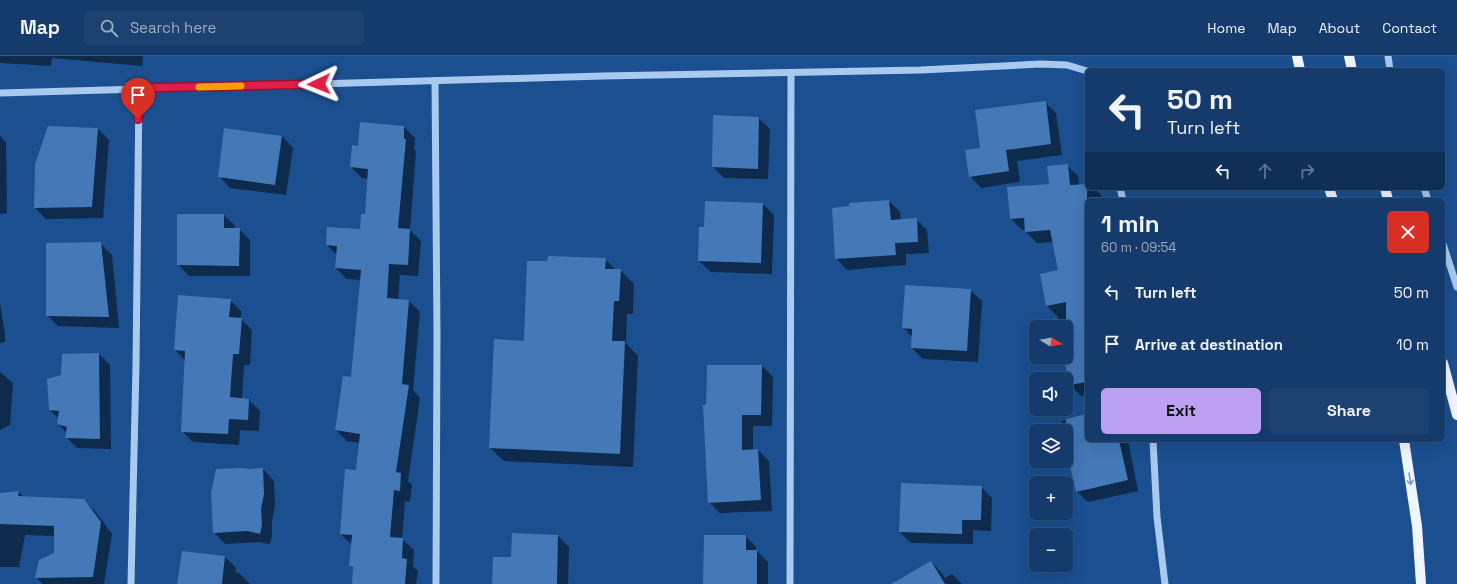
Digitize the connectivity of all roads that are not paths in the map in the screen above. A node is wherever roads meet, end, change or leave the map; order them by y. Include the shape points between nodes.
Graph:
1 (1297, 56) edge
2 (1349, 56) edge
3 (1388, 56) edge
4 (1300, 68) edge
5 (1352, 68) edge
6 (1390, 68) edge
7 (1085, 70) edge
8 (791, 73) junction
9 (435, 81) junction
10 (139, 88) junction
11 (0, 93) edge
12 (1445, 250) edge
13 (1457, 287) edge
14 (1445, 370) edge
15 (1457, 415) edge
16 (1154, 442) edge
17 (1404, 442) edge
18 (131, 584) edge
19 (436, 584) edge
20 (790, 584) edge
21 (1165, 584) edge
22 (1421, 584) edge

1 - 4 main road
2 - 5 main road
3 - 6 street
7 - 8 street via 1067,65 1041,64
8 - 9 street
8 - 20 street
9 - 10 street
9 - 19 street
10 - 11 street
10 - 18 street
12 - 13 street
14 - 15 main road
16 - 21 street via 1157,516
17 -> 22 main road via 1417,526

